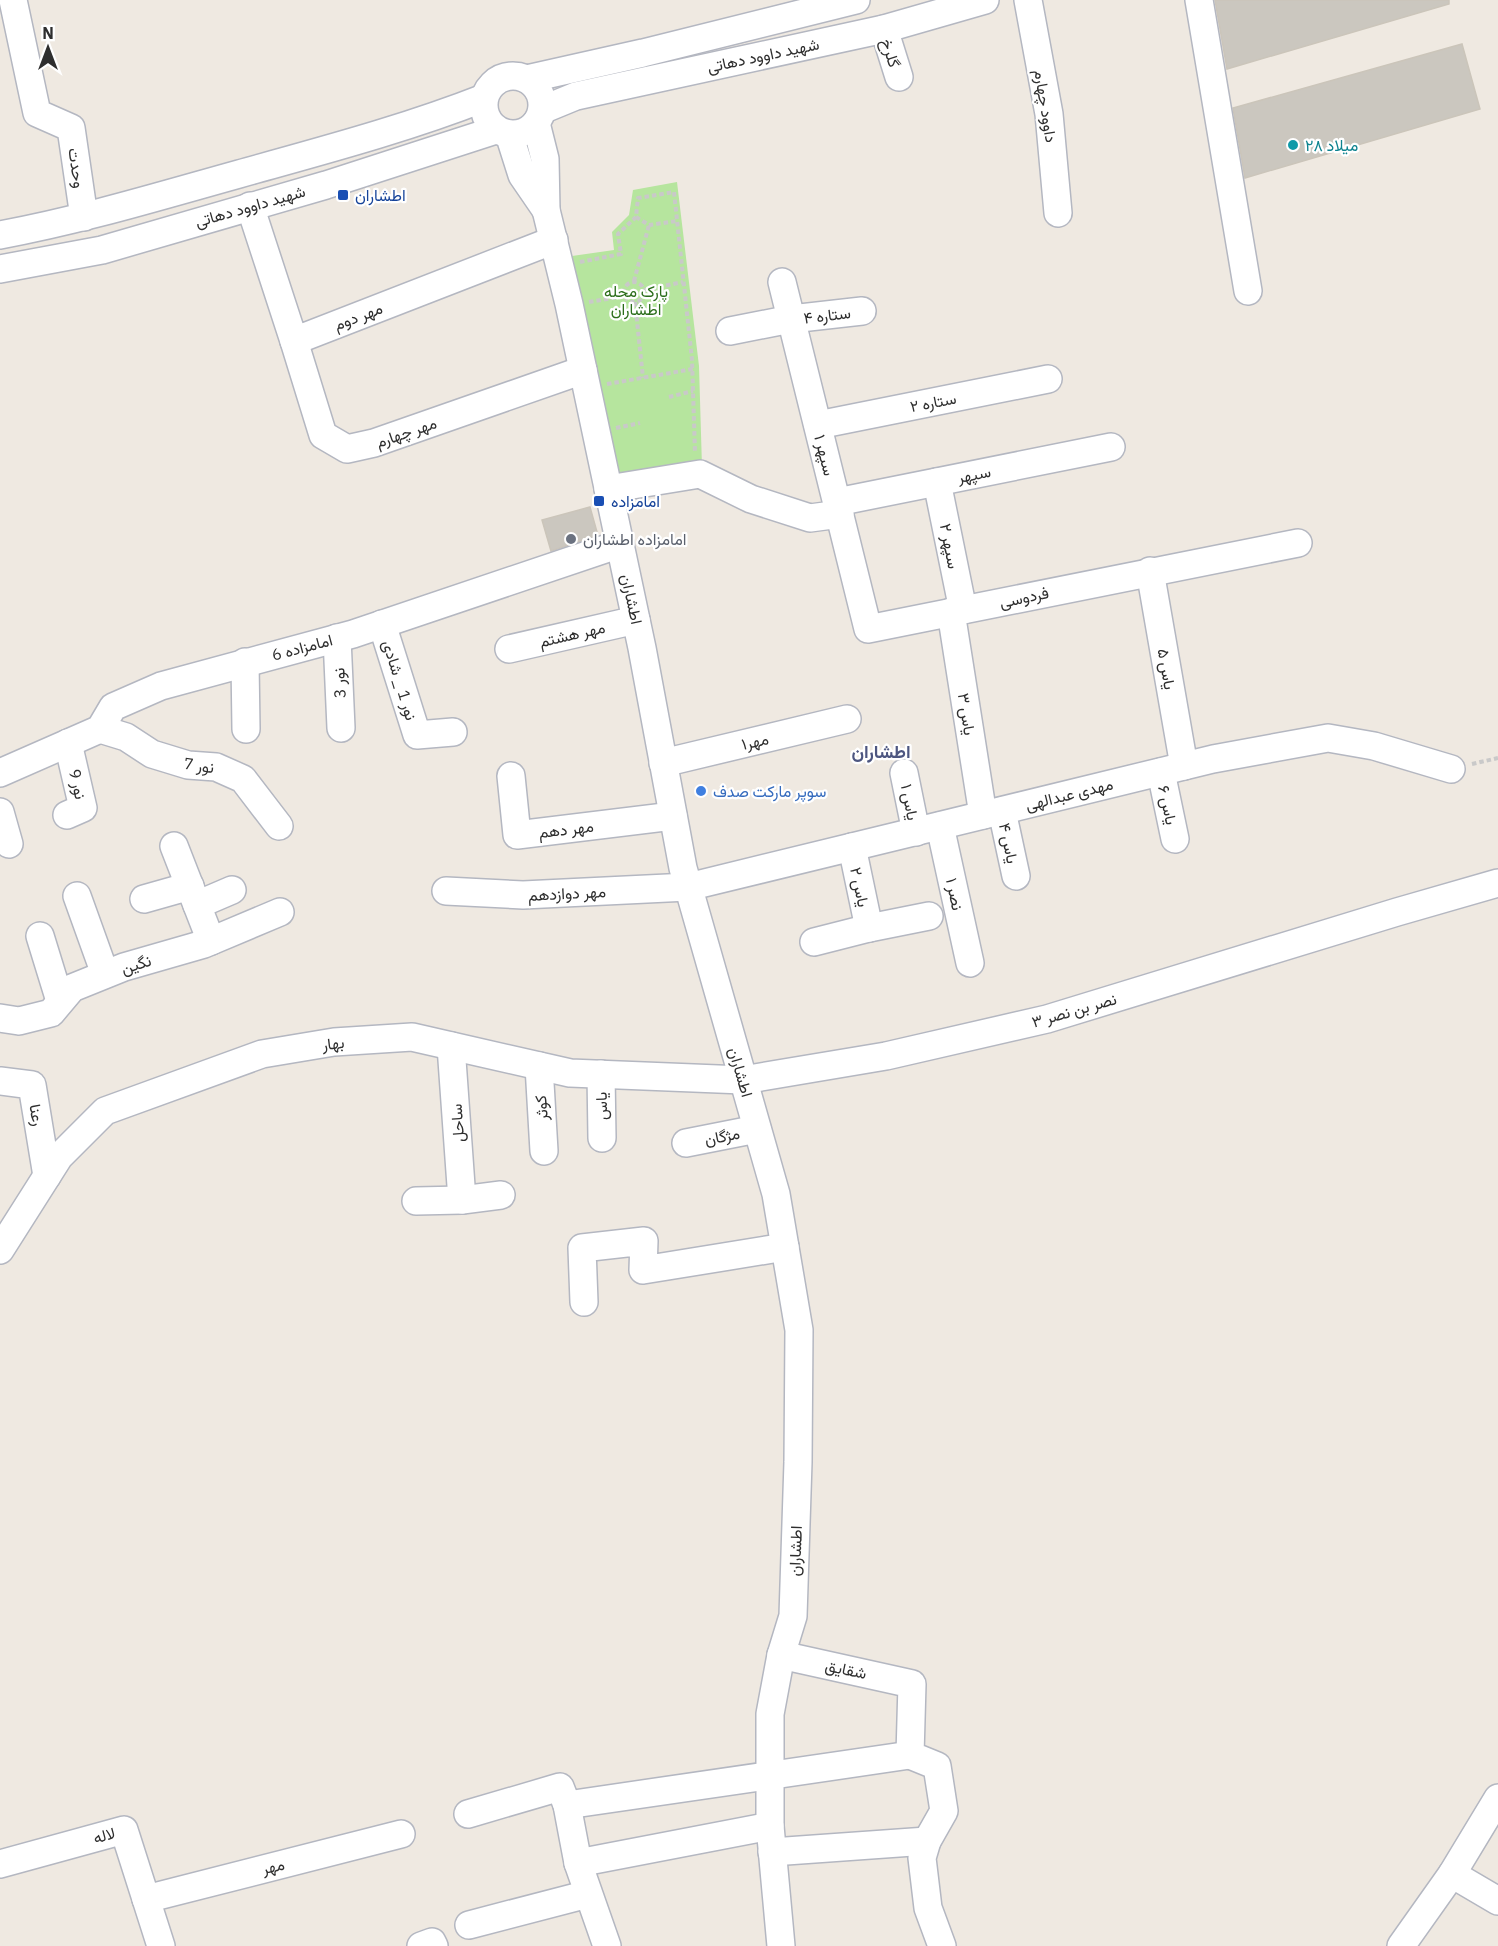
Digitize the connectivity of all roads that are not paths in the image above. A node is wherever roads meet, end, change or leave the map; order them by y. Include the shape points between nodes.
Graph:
1 (13, 0) edge
2 (856, 0) edge
3 (985, 0) edge
4 (1028, 0) edge
5 (1199, 0) edge
6 (884, 29) junction
7 (899, 77) dead end
8 (527, 79) junction
9 (484, 98) junction
10 (539, 117) junction
11 (502, 132) junction
12 (250, 206) junction
13 (546, 210) junction
14 (1058, 213) dead end
15 (84, 217) junction
16 (0, 235) edge
17 (554, 240) junction
18 (0, 269) edge
19 (782, 282) dead end
20 (1248, 291) dead end
21 (862, 311) dead end
22 (792, 320) junction
23 (730, 331) dead end
24 (294, 340) junction
25 (593, 372) junction
26 (1048, 379) dead end
27 (818, 425) junction
28 (1111, 447) dead end
29 (938, 482) junction
30 (608, 489) junction
31 (838, 508) junction
32 (1298, 543) dead end
33 (620, 544) junction
34 (1150, 571) junction
35 (957, 611) junction
36 (636, 620) junction
37 (382, 624) junction
38 (868, 629) joint
39 (337, 638) junction
40 (509, 649) dead end
41 (245, 662) junction
42 (847, 719) dead end
43 (341, 728) dead end
44 (100, 729) junction
45 (246, 729) dead end
46 (453, 732) dead end
47 (68, 743) junction
48 (663, 763) junction
49 (1173, 769) junction
50 (1451, 769) dead end
51 (0, 773) edge
52 (904, 773) dead end
53 (511, 776) dead end
54 (0, 813) edge
55 (992, 813) junction
56 (67, 815) dead end
57 (673, 816) junction
58 (279, 826) dead end
59 (928, 829) junction
60 (1175, 839) dead end
61 (9, 844) dead end
62 (174, 846) dead end
63 (852, 847) junction
64 (1016, 876) dead end
65 (1498, 883) edge
66 (688, 887) junction
67 (232, 890) dead end
68 (446, 891) dead end
69 (77, 896) dead end
70 (193, 896) junction
71 (144, 899) dead end
72 (280, 912) dead end
73 (929, 916) dead end
74 (869, 928) junction
75 (40, 936) dead end
76 (211, 941) junction
77 (814, 942) dead end
78 (970, 963) dead end
79 (105, 974) junction
80 (60, 1001) junction
81 (0, 1018) edge
82 (451, 1046) junction
83 (538, 1066) junction
84 (601, 1074) junction
85 (743, 1080) junction
86 (0, 1081) edge
87 (758, 1129) junction
88 (602, 1138) dead end
89 (686, 1143) dead end
90 (544, 1151) dead end
91 (47, 1176) junction
92 (501, 1195) dead end
93 (462, 1200) junction
94 (416, 1202) dead end
95 (785, 1247) junction
96 (0, 1250) edge
97 (584, 1302) dead end
98 (781, 1655) junction
99 (910, 1755) junction
100 (770, 1776) junction
101 (563, 1796) junction
102 (1498, 1798) edge
103 (468, 1814) dead end
104 (401, 1834) dead end
105 (771, 1839) junction
106 (927, 1841) junction
107 (578, 1863) junction
108 (0, 1864) edge
109 (1452, 1874) junction
110 (588, 1894) junction
111 (146, 1899) junction
112 (1498, 1901) edge
113 (469, 1925) dead end
114 (161, 1946) edge
115 (607, 1946) edge
116 (781, 1946) edge
117 (942, 1946) edge
118 (1401, 1946) edge

1 - 15 street, وحدت via 37,113 71,128
2 - 8 street, شهید داوود دهاتی
3 - 6 street, شهید داوود دهاتی
4 - 14 street, داوود چهارم via 1049,114
5 - 20 street
6 - 7 street, گلرخ
6 - 10 street, شهید داوود دهاتی via 576,96
8 - 9 street via 504,78
8 - 10 street via 541,95
9 - 11 street via 487,119
9 - 15 street, شهید داوود دهاتی via 319,152
10 - 11 street via 518,134
10 - 13 street, اطشاران
11 - 12 street, شهید داوود دهاتی
11 - 13 street, اطشاران via 522,175
12 - 18 street, شهید داوود دهاتی via 102,250
12 - 24 street
13 - 17 street, اطشاران
15 - 16 street, شهید داوود دهاتی
17 - 24 street, مهر دوم
17 - 25 street, اطشاران
19 - 22 street, سپهر ۱
21 - 22 street, ستاره ۴
22 - 23 street, ستاره ۴
22 - 27 street, سپهر ۱
24 - 25 street, مهر چهارم via 323,435 347,449
25 - 30 street, اطشاران
26 - 27 street, ستاره ۲
27 - 31 street, سپهر ۱
28 - 29 street, سپهر
29 - 31 street, سپهر
29 - 35 street, سپهر ۲
30 - 31 street, سپهر via 700,474 750,499 810,518
30 - 33 street, اطشاران
31 - 38 street, سپهر ۱
32 - 34 street, فردوسی
33 - 36 street, اطشاران
33 - 37 street, امامزاده 6
34 - 35 street, فردوسی
34 - 49 street, یاس ۵
35 - 38 street, فردوسی
35 - 55 street, یاس ۳
36 - 40 street, مهر هشتم
36 - 48 street, اطشاران
37 - 39 street, امامزاده 6
37 - 46 street, نور 1 _ شادی via 417,735
39 - 41 street, امامزاده 6
39 - 43 street, نور 3
41 - 44 street, امامزاده 6 via 161,686 113,707
41 - 45 street
42 - 48 street, مهر۱
44 - 47 street
44 - 58 street, نور 7 via 126,737 152,754 188,765 216,767 243,779
47 - 51 street
47 - 56 street, نور 9 via 83,808
48 - 57 street, اطشاران
49 - 50 street, مهدی عبدالهی via 1328,738 1374,746
49 - 55 street, مهدی عبدالهی
49 - 60 street, یاس ۶
52 - 59 street, یاس ۱
53 - 57 street, مهر دهم via 517,834
54 - 61 street
55 - 59 street, مهدی عبدالهی
55 - 64 street, یاس ۴
57 - 66 street, اطشاران
59 - 63 street, مهدی عبدالهی
59 - 78 street, نصر ۱
62 - 70 street
63 - 66 street, مهدی عبدالهی
63 - 74 street, یاس ۲
65 - 85 street, نصر بن نصر ۳ via 1047,1019 886,1056
66 - 68 street, مهر دوازدهم via 523,895
66 - 85 street, اطشاران
67 - 70 street
69 - 79 street
70 - 71 street
70 - 76 street
72 - 76 street, نگین
73 - 74 street, یاس ۲
74 - 77 street, یاس ۲
75 - 80 street
76 - 79 street, نگین
79 - 80 street, نگین via 72,988
80 - 81 street, نگین via 51,1013 19,1021
82 - 83 street, بهار
82 - 91 street, بهار via 412,1037 334,1042 262,1054 105,1111 58,1157
82 - 93 street, ساحل
83 - 84 street, بهار
83 - 90 street, کوثر
84 - 85 street, بهار
84 - 88 street, یاس
85 - 87 street, اطشاران
86 - 91 street, رعنا via 32,1085
87 - 89 street, مژگان
87 - 95 street, اطشاران via 776,1194
91 - 96 street, بهار
92 - 93 street
93 - 94 street
95 - 97 street via 643,1270 644,1241 582,1248
95 - 98 street, اطشاران via 799,1330 798,1462 793,1616
98 - 99 street, شقایق via 912,1684
98 - 100 street, اطشاران via 770,1714
99 - 100 street
99 - 106 street via 937,1766 944,1811
100 - 101 street
100 - 105 street, اطشاران
101 - 103 street
101 - 107 street
102 - 109 street
104 - 111 street, مهر
105 - 106 street
105 - 107 street
105 - 116 street, اطشاران
106 - 117 street via 922,1858 928,1908
107 - 110 street
108 - 111 street, لاله via 124,1830
109 - 112 street
109 - 118 street
110 - 113 street
110 - 115 street
111 - 114 street, لاله

